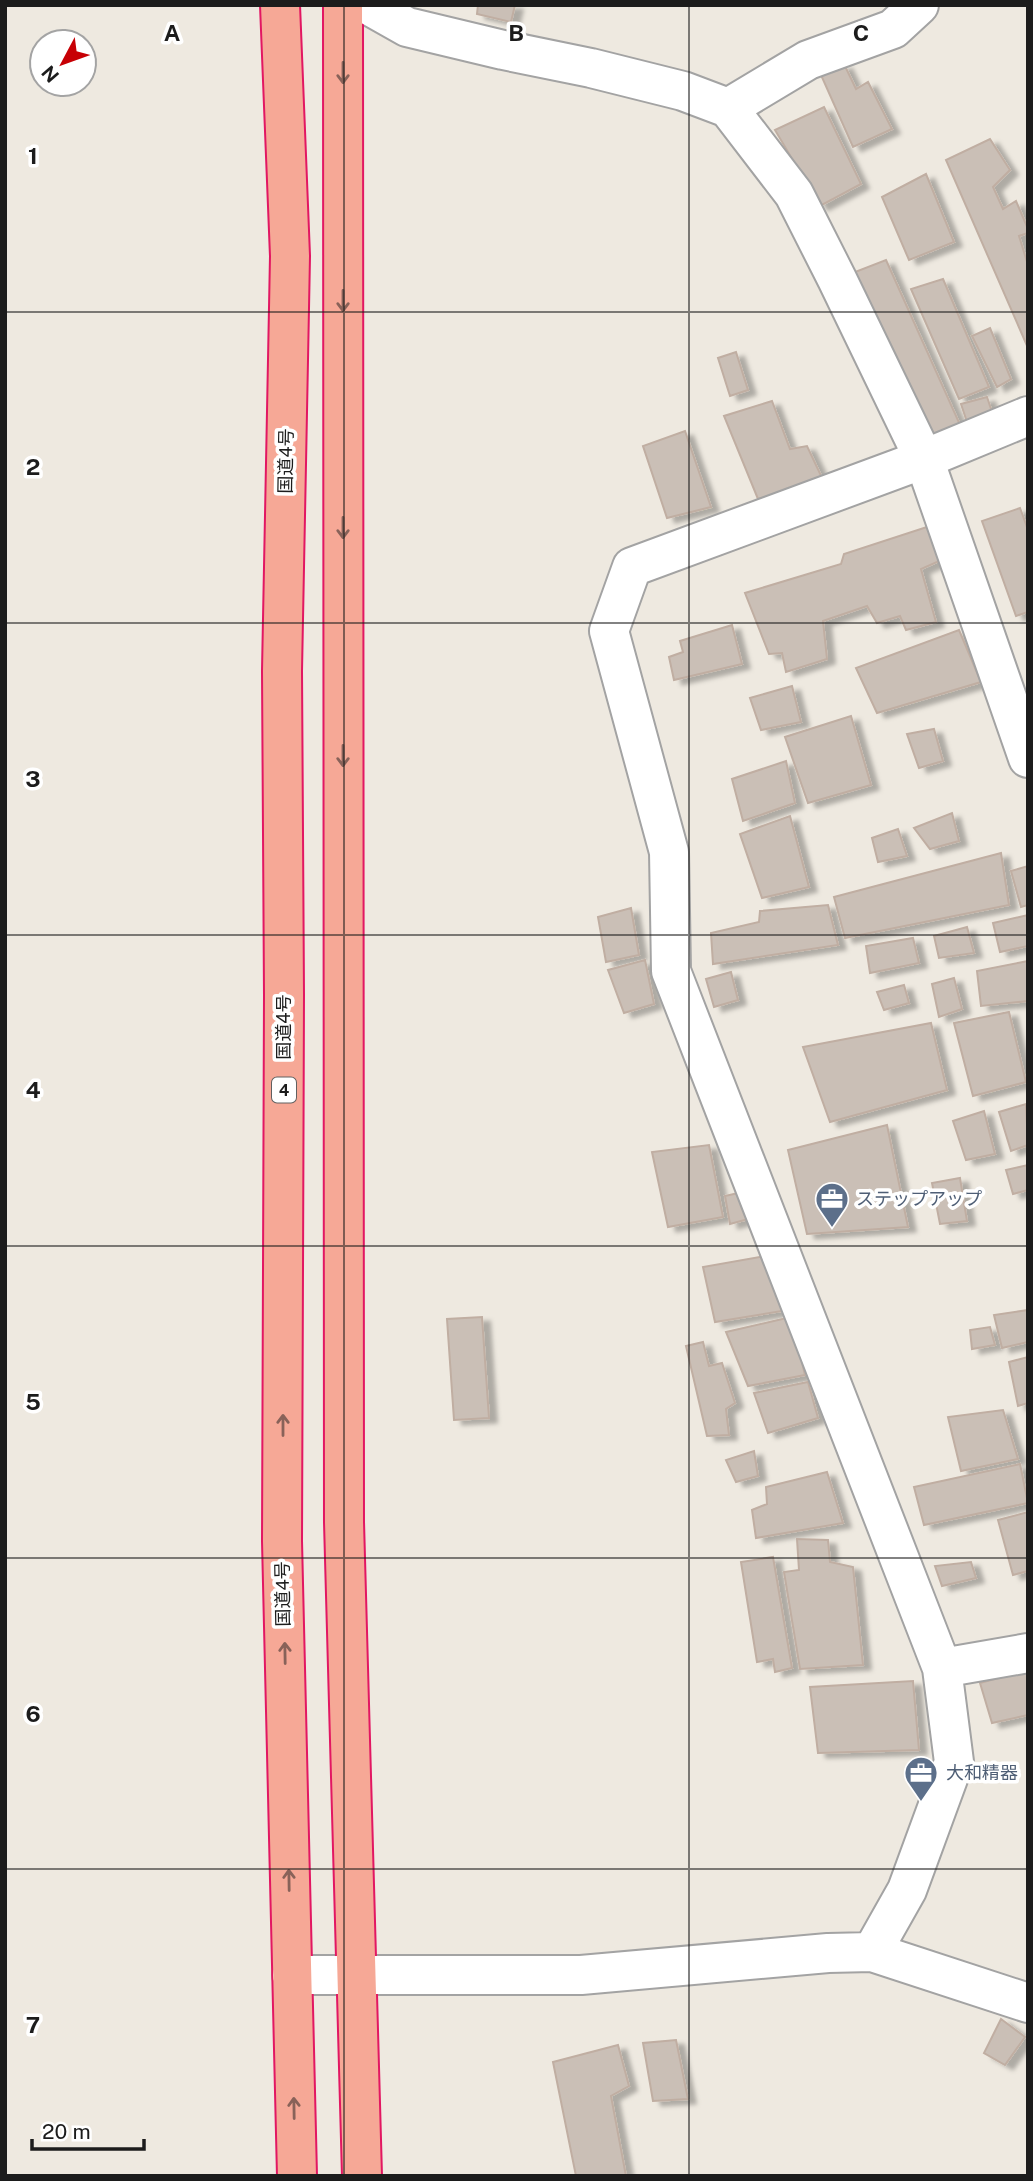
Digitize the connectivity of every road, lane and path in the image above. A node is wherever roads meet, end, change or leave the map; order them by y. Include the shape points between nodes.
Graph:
1 (281, 5) edge
2 (343, 5) edge
3 (368, 5) edge
4 (919, 5) edge
5 (728, 108) junction
6 (1028, 416) edge
7 (923, 459) junction
8 (1028, 758) edge
9 (1028, 1653) edge
10 (942, 1668) junction
11 (872, 1952) junction
12 (358, 1974) junction
13 (292, 1975) junction
14 (1028, 2003) edge
15 (297, 2176) edge
16 (362, 2176) edge

13 -> 1 highway, 国道4号 / 4 via 282,1541 282,671 290,256
2 -> 12 highway via 344,1522
3 - 5 street via 407,27 592,68
4 - 5 street via 893,29 807,60
5 - 7 street via 794,194
6 - 7 street
7 - 8 street
7 - 10 street via 632,567 609,631 669,852 671,971
9 - 10 street
10 - 11 street via 954,1762 907,1890
11 - 12 street via 581,1975
11 - 14 street
12 - 13 street
12 - 16 highway
15 -> 13 highway, 国道4号 / 4

